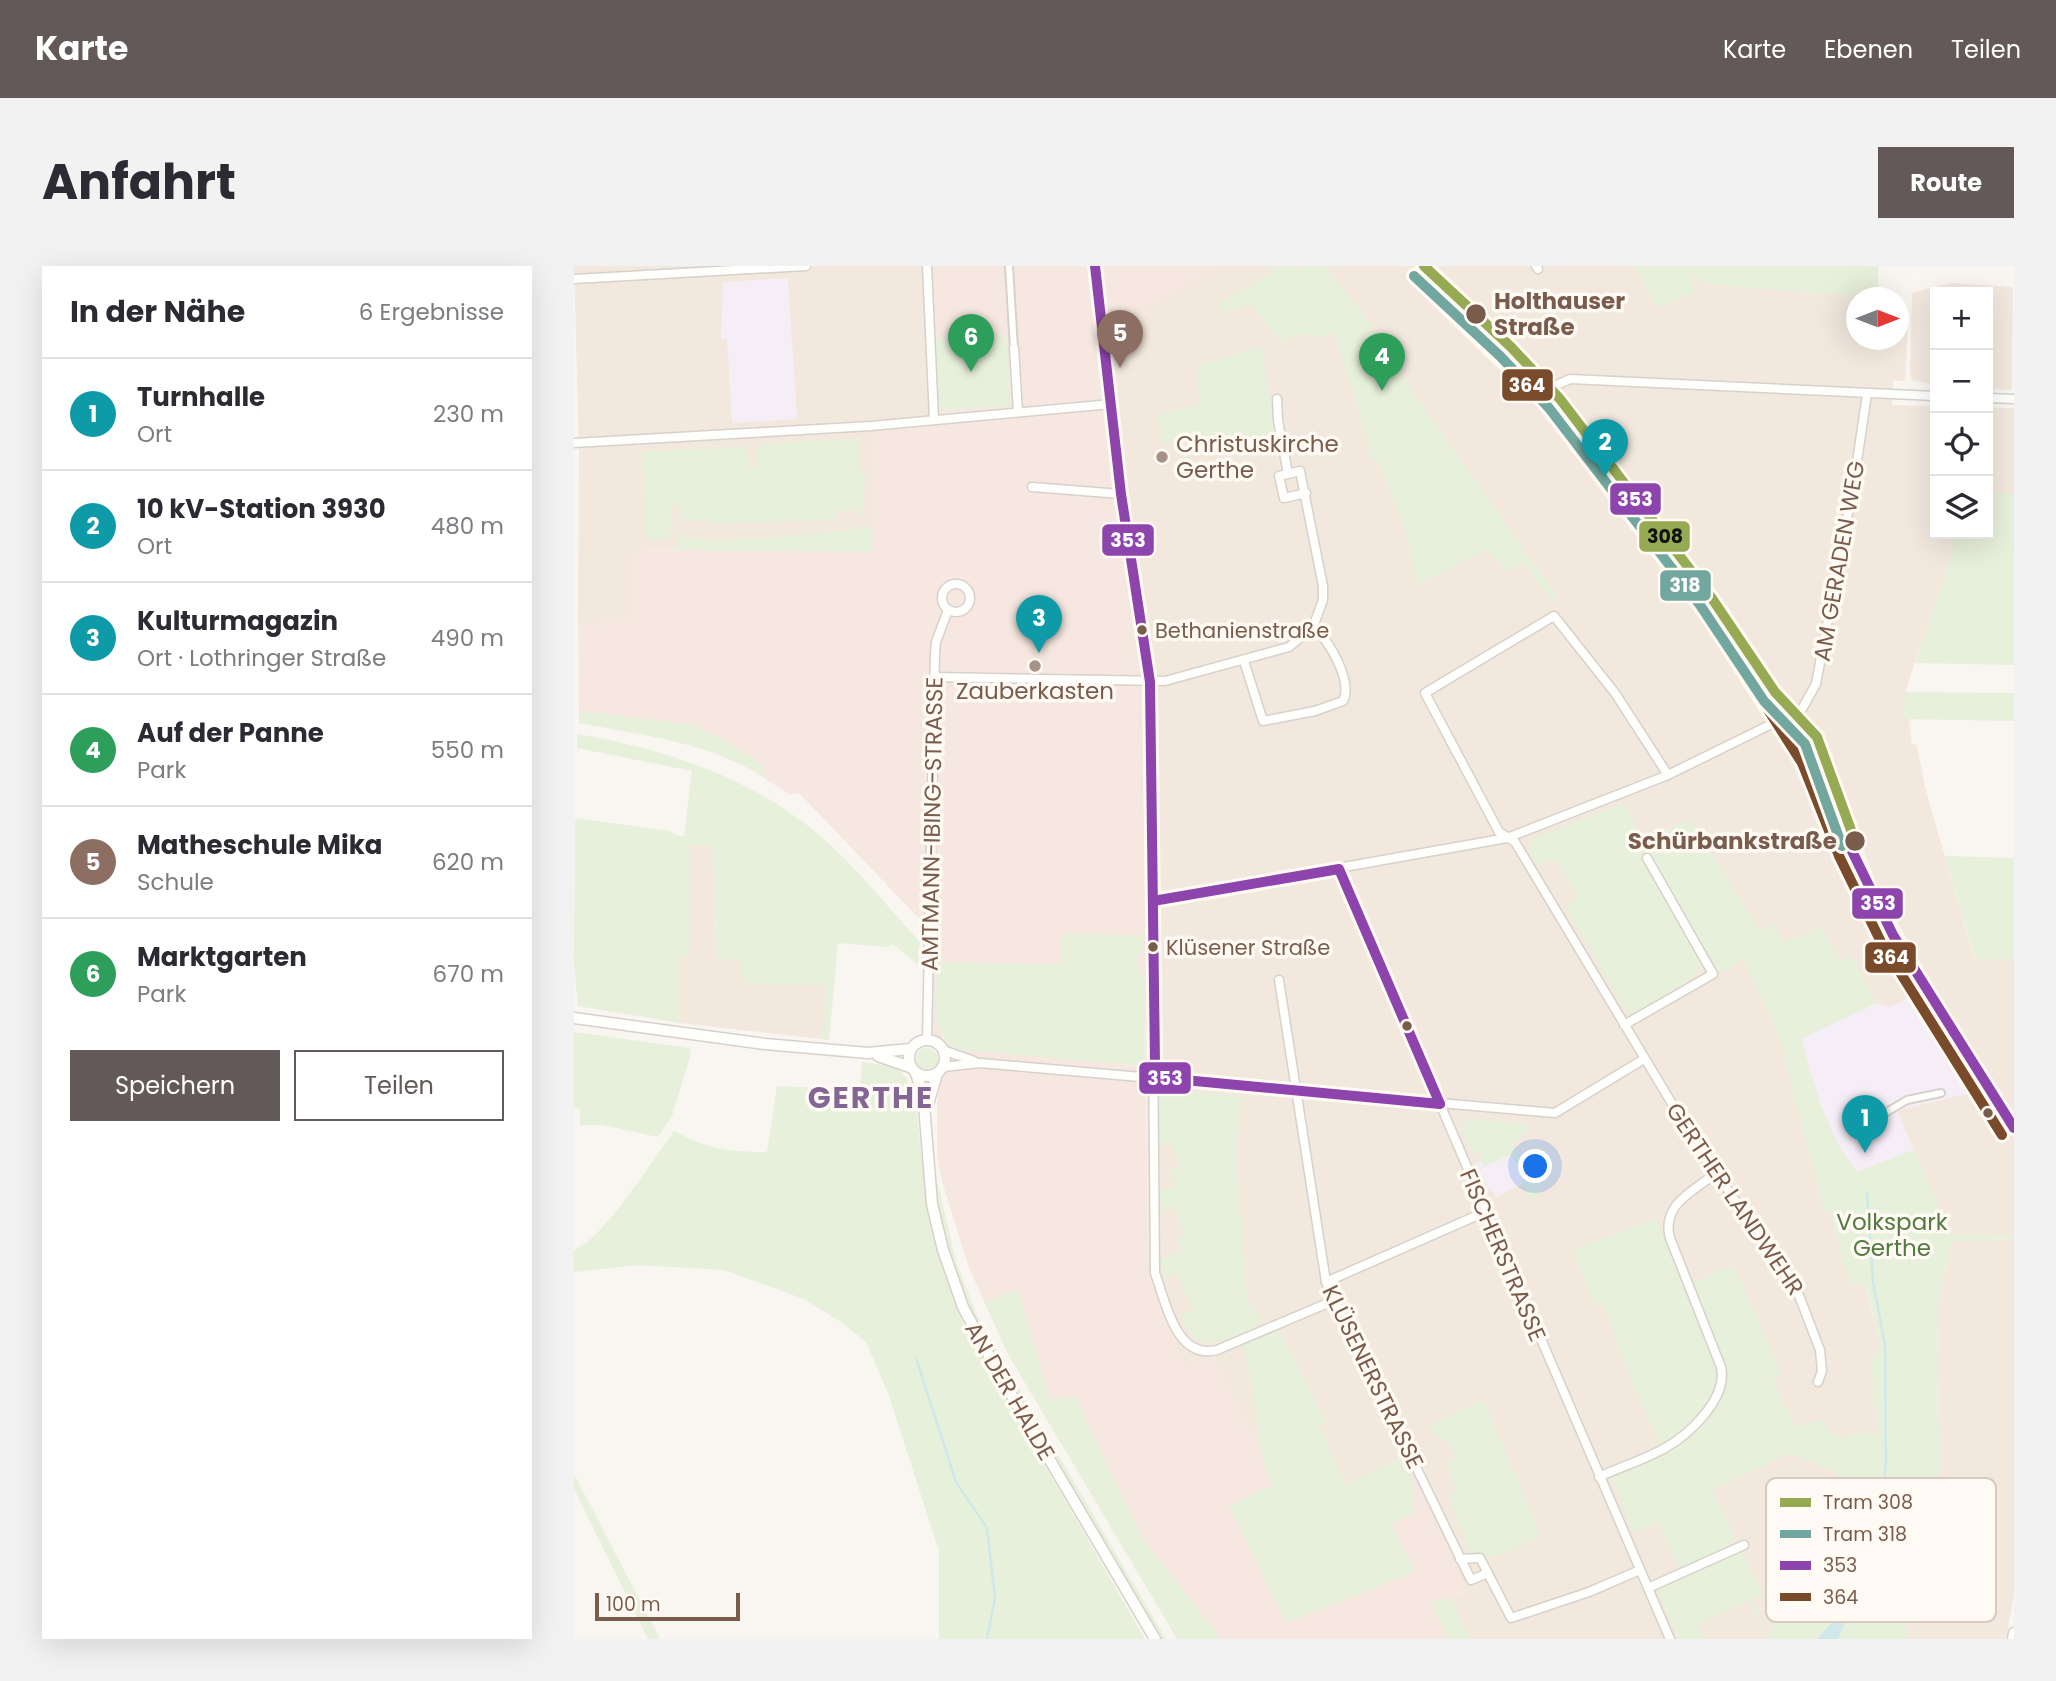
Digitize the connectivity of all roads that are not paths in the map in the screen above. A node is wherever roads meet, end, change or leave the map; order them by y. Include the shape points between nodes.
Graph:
1 (806, 266) edge
2 (927, 266) edge
3 (1009, 266) edge
4 (1096, 266) edge
5 (1429, 268) edge
6 (574, 279) edge
7 (1014, 348) joint
8 (1550, 388) junction
9 (1867, 394) junction
10 (1930, 396) edge
11 (1993, 398) edge
12 (1277, 399) dead end
13 (2014, 399) edge
14 (1111, 404) junction
15 (1018, 412) junction
16 (934, 419) junction
17 (574, 443) edge
18 (1288, 474) junction
19 (1032, 487) dead end
20 (1306, 493) junction
21 (1121, 494) junction
22 (948, 610) dead end
23 (1313, 626) junction
24 (1244, 661) junction
25 (935, 677) junction
26 (1150, 682) junction
27 (1788, 714) junction
28 (1668, 775) junction
29 (1507, 838) junction
30 (1647, 858) dead end
31 (1339, 869) junction
32 (1153, 901) junction
33 (1279, 980) dead end
34 (574, 1018) edge
35 (1624, 1025) junction
36 (927, 1040) junction
37 (911, 1049) junction
38 (943, 1050) junction
39 (868, 1053) junction
40 (1644, 1059) junction
41 (980, 1063) junction
42 (940, 1070) junction
43 (913, 1071) junction
44 (1152, 1077) junction
45 (1296, 1090) junction
46 (1941, 1093) dead end
47 (1440, 1104) junction
48 (1868, 1108) dead end
49 (925, 1121) junction
50 (2014, 1128) edge
51 (1715, 1174) junction
52 (1485, 1212) junction
53 (1326, 1282) junction
54 (1335, 1300) junction
55 (1818, 1382) dead end
56 (1599, 1477) junction
57 (1744, 1545) dead end
58 (1460, 1559) junction
59 (1640, 1570) junction
60 (1488, 1573) junction
61 (1648, 1588) junction
62 (2014, 1633) edge
63 (1155, 1639) edge
64 (1670, 1639) edge
65 (2013, 1639) edge

1 - 6 street
2 - 16 street
3 - 7 street
4 - 14 street
5 - 8 main road
7 - 15 street
8 - 9 street via 1570,379
8 - 27 main road via 1716,604
9 - 10 street
9 - 27 street, AM GERADEN WEG via 1816,684 1806,705
11 - 13 street
12 - 18 street
14 - 15 street
14 - 21 street
15 - 16 street
16 - 17 street
18 - 20 street via 1300,471
18 - 20 street via 1279,476 1284,498
19 - 21 street
20 - 23 street via 1323,586
21 - 26 street
22 - 25 street, AMTMANN-IBING-STRASSE via 936,642
23 - 24 street via 1289,647
23 - 24 street via 1326,637 1347,686 1343,701 1262,721
24 - 26 street
25 - 26 street
25 - 36 street, AMTMANN-IBING-STRASSE
26 - 32 street
27 - 28 street
27 - 50 main road via 1814,757 1893,935
28 - 29 street
28 - 29 street, GERTHER LANDWEHR via 1615,693 1554,616 1425,693 1499,832
29 - 31 street
29 - 35 street, GERTHER LANDWEHR via 1515,842
30 - 35 street via 1713,974
31 - 32 street
31 - 47 street, FISCHERSTRASSE
32 - 44 street
33 - 45 street, KLÜSENERSTRASSE
34 - 39 street
35 - 40 street, GERTHER LANDWEHR
36 - 37 street
36 - 38 street
37 - 39 street
37 - 43 street
38 - 41 street
38 - 42 street
39 - 43 street
40 - 47 street via 1555,1112
40 - 51 street, GERTHER LANDWEHR
41 - 42 street
41 - 44 street
42 - 43 street via 926,1077
42 - 49 street, AN DER HALDE via 930,1086
43 - 49 street, AN DER HALDE via 923,1093
44 - 45 street
44 - 54 street via 1155,1273 1182,1340 1193,1349 1217,1350
45 - 47 street
45 - 53 street, KLÜSENERSTRASSE
46 - 48 street via 1907,1100 1875,1119
47 - 52 street, FISCHERSTRASSE
49 - 63 street, AN DER HALDE via 932,1204 963,1307
51 - 55 street, GERTHER LANDWEHR via 1793,1280 1821,1350
51 - 56 street via 1677,1202 1668,1223 1721,1367 1718,1395 1669,1445
52 - 53 street
52 - 56 street, FISCHERSTRASSE
53 - 54 street, KLÜSENERSTRASSE
54 - 58 street, KLÜSENERSTRASSE
56 - 59 street, FISCHERSTRASSE
57 - 61 street
58 - 60 street via 1480,1558
58 - 60 street, KLÜSENERSTRASSE via 1471,1580
59 - 60 street via 1511,1618
59 - 61 street, FISCHERSTRASSE
61 - 64 street, FISCHERSTRASSE
62 - 65 street

